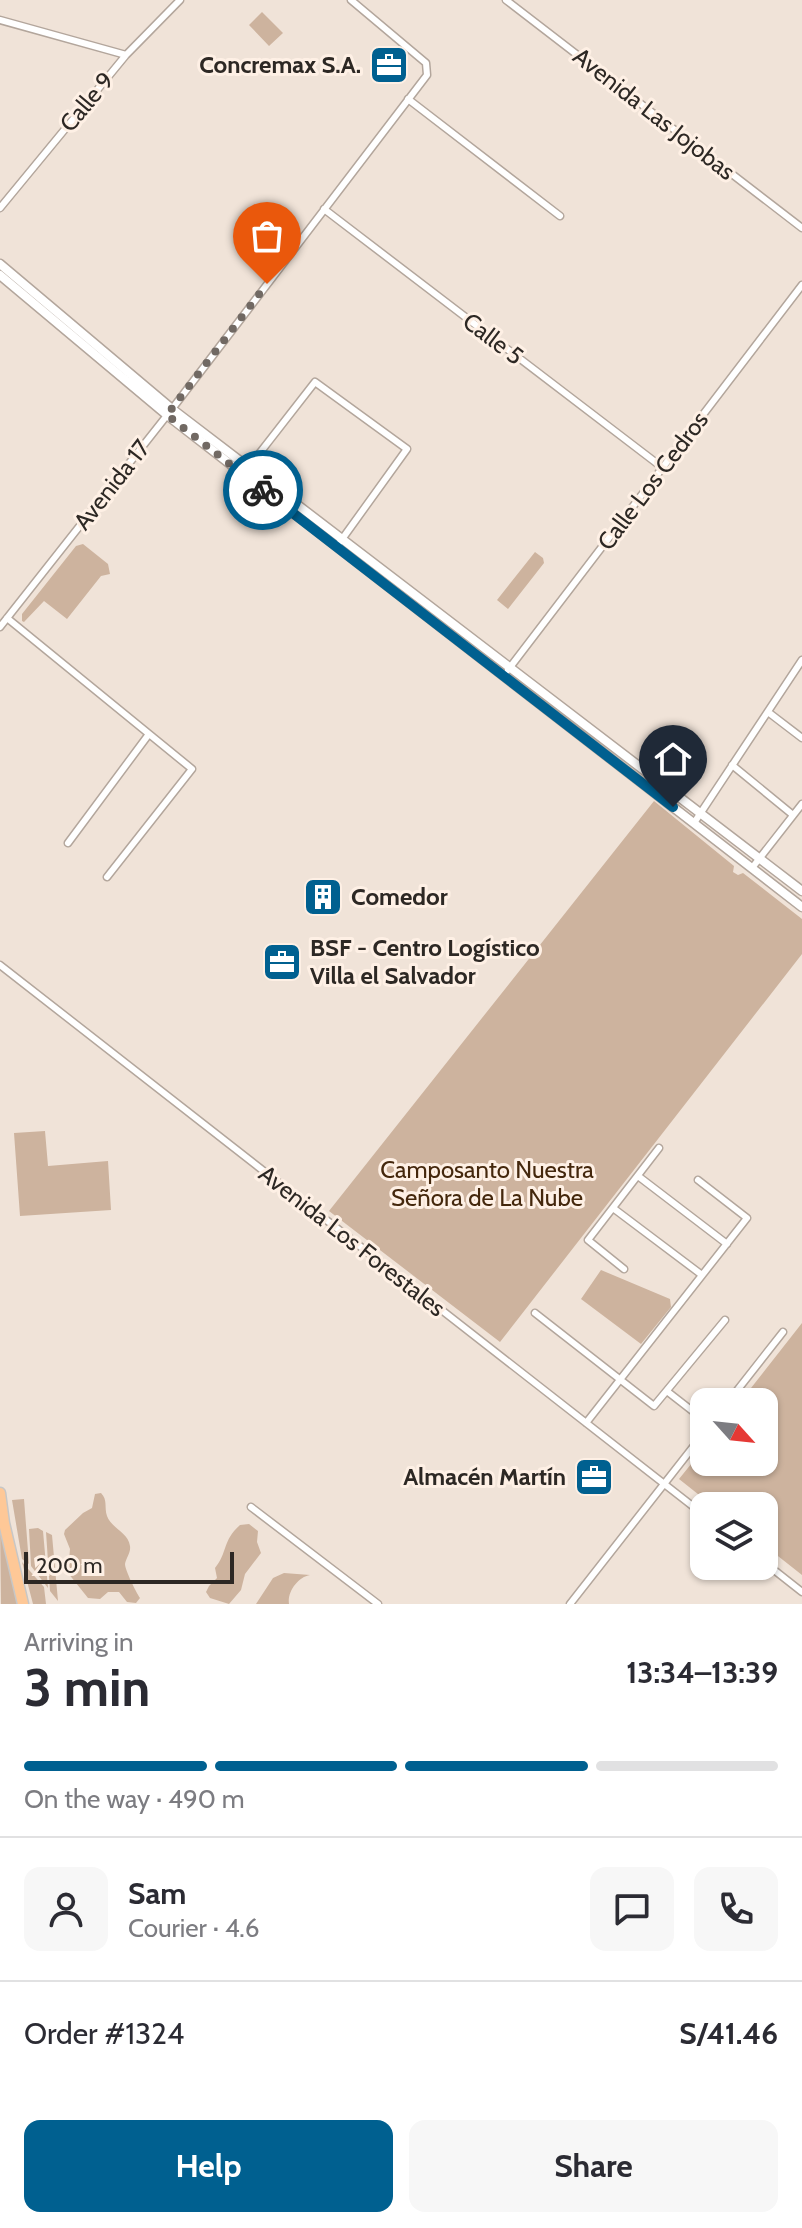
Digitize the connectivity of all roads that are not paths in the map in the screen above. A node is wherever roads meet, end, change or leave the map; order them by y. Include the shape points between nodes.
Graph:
1 (180, 0) edge
2 (351, 0) edge
3 (506, 0) edge
4 (0, 20) edge
5 (126, 55) junction
6 (408, 99) junction
7 (0, 208) edge
8 (324, 209) junction
9 (560, 216) dead end
10 (802, 228) edge
11 (0, 264) edge
12 (0, 275) edge
13 (802, 285) edge
14 (170, 412) junction
15 (663, 468) junction
16 (246, 471) junction
17 (340, 543) junction
18 (7, 618) junction
19 (0, 627) edge
20 (802, 660) edge
21 (510, 668) junction
22 (799, 671) edge
23 (504, 676) junction
24 (768, 712) junction
25 (149, 734) junction
26 (802, 738) edge
27 (732, 765) junction
28 (802, 804) edge
29 (701, 813) junction
30 (793, 815) junction
31 (694, 823) junction
32 (68, 843) dead end
33 (760, 858) junction
34 (752, 868) junction
35 (107, 877) dead end
36 (802, 889) edge
37 (802, 907) edge
38 (0, 965) edge
39 (659, 1148) dead end
40 (638, 1176) junction
41 (698, 1180) dead end
42 (613, 1208) junction
43 (727, 1244) junction
44 (624, 1269) dead end
45 (702, 1275) junction
46 (535, 1313) dead end
47 (725, 1320) dead end
48 (783, 1332) dead end
49 (619, 1380) junction
50 (739, 1388) edge
51 (668, 1392) junction
52 (690, 1409) edge
53 (586, 1423) junction
54 (690, 1451) edge
55 (664, 1484) junction
56 (0, 1493) edge
57 (690, 1504) edge
58 (251, 1507) dead end
59 (778, 1573) edge
60 (802, 1592) edge
61 (23, 1604) edge
62 (378, 1604) edge
63 (570, 1604) edge

1 - 5 street, Calle 9
2 - 6 street, Avenida 17 via 426,63 427,75
3 - 10 street, Avenida Las Jojobas
4 - 5 street
5 - 7 street, Calle 9
6 - 8 street, Avenida 17
6 - 9 street
8 - 14 street, Avenida 17
8 - 15 street, Calle 5
11 - 14 street
12 - 14 street
13 - 15 street, Calle Los Cedros
14 - 16 street
14 - 18 street, Avenida 17
15 - 21 street, Calle Los Cedros
16 - 17 street
16 - 17 street via 315,382 407,449
17 - 21 street
17 - 23 street
18 - 19 street, Avenida 17
18 - 25 street
20 - 22 street
21 - 23 street, Calle Los Cedros
21 - 29 street
22 - 24 street
23 - 31 street
24 - 26 street
24 - 27 street
25 - 32 street
25 - 35 street via 192,769
27 - 29 street
27 - 30 street
28 - 30 street
29 - 31 street
29 - 33 street
30 - 33 street
31 - 34 street
33 - 34 street
33 - 36 street
34 - 37 street
38 - 53 street, Avenida Los Forestales
39 - 40 street
40 - 42 street
40 - 43 street
41 - 43 street via 747,1218
42 - 44 street via 588,1240
42 - 45 street
43 - 45 street
45 - 49 street
46 - 49 street
47 - 51 street
48 - 50 street
49 - 51 street via 654,1406
49 - 53 street
51 - 52 street
53 - 55 street, Avenida Los Forestales
54 - 55 street
55 - 57 street, Avenida Los Forestales
55 - 63 street
56 - 61 main road
58 - 62 street
59 - 60 street

